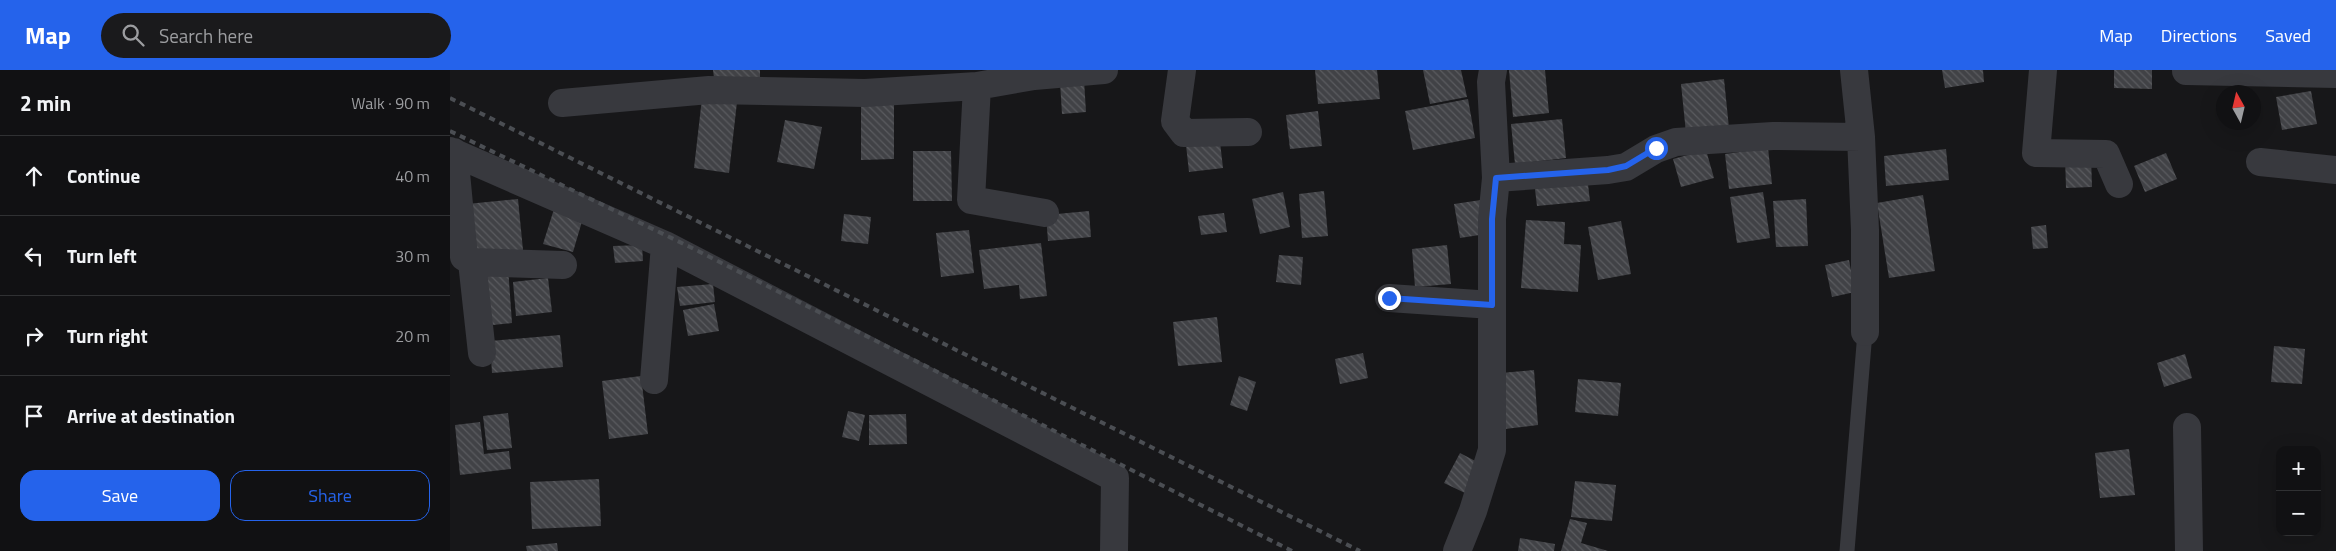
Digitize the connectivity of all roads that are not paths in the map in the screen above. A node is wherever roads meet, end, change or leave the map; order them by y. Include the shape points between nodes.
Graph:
1 (1104, 70) edge
2 (1182, 70) edge
3 (1493, 70) edge
4 (1854, 70) edge
5 (2043, 70) edge
6 (2186, 70) edge
7 (2336, 74) edge
8 (844, 81) edge
9 (976, 86) junction
10 (562, 103) dead end
11 (1248, 132) dead end
12 (1861, 136) junction
13 (452, 152) edge
14 (2260, 162) dead end
15 (2336, 170) edge
16 (1496, 178) junction
17 (2119, 184) dead end
18 (1045, 213) dead end
19 (665, 245) junction
20 (472, 262) junction
21 (563, 265) dead end
22 (1389, 298) dead end
23 (1492, 305) junction
24 (1865, 332) joint
25 (482, 353) dead end
26 (654, 380) dead end
27 (2187, 427) dead end
28 (1114, 551) edge
29 (1457, 551) edge
30 (1847, 551) edge
31 (2189, 551) edge

1 - 9 street via 1034,76
2 - 11 street via 1175,121 1184,133
3 - 16 street
4 - 12 street
5 - 17 street via 2036,153 2106,154
6 - 7 street
8 - 9 street
8 - 10 street
9 - 18 street via 971,200
12 - 16 street via 1763,136 1676,142 1656,148 1626,166 1608,170
12 - 24 street
13 - 19 street
13 - 20 street via 464,257
14 - 15 street
16 - 23 street via 1492,219
19 - 26 street
19 - 28 street via 1115,478
20 - 21 street
20 - 25 street
22 - 23 street
23 - 29 street via 1492,450
24 - 30 lane
27 - 31 street

